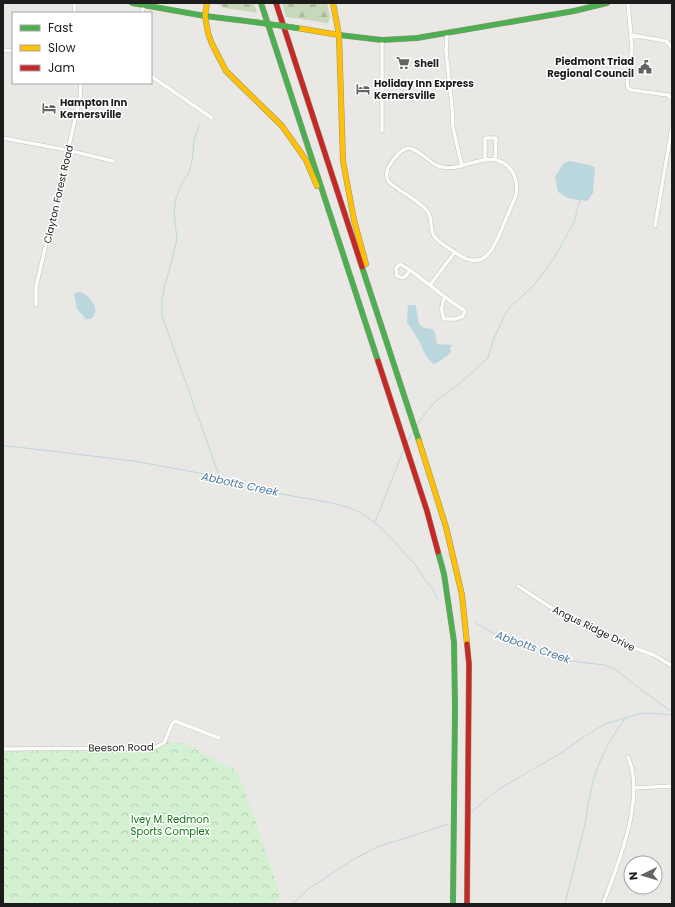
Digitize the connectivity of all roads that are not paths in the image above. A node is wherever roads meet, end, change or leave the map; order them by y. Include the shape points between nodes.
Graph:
1 (132, 3) edge
2 (207, 3) edge
3 (261, 3) edge
4 (276, 3) edge
5 (333, 3) edge
6 (607, 3) edge
7 (628, 3) edge
8 (144, 4) edge
9 (205, 16) junction
10 (447, 33) junction
11 (339, 35) junction
12 (631, 35) junction
13 (382, 40) junction
14 (672, 48) edge
15 (152, 77) edge
16 (81, 84) edge
17 (672, 98) edge
18 (212, 118) dead end
19 (672, 127) edge
20 (382, 131) dead end
21 (3, 138) edge
22 (67, 150) junction
23 (485, 160) junction
24 (495, 160) junction
25 (113, 161) dead end
26 (462, 166) junction
27 (655, 226) dead end
28 (338, 241) junction
29 (455, 252) junction
30 (410, 270) dead end
31 (430, 285) junction
32 (445, 297) junction
33 (36, 305) dead end
34 (379, 318) junction
35 (518, 586) dead end
36 (672, 666) edge
37 (219, 738) dead end
38 (3, 749) edge
39 (628, 757) dead end
40 (672, 786) edge
41 (635, 788) junction
42 (453, 904) edge
43 (467, 904) edge
44 (603, 904) edge

1 - 8 main road
2 - 9 main road
3 - 28 main road
4 - 34 main road
5 - 11 main road
6 - 10 main road
7 - 12 street
8 - 9 main road
9 - 11 main road, bridge
9 - 28 main road via 212,44 226,71 282,126 306,160
10 - 13 main road
10 - 26 street via 447,73 453,128
11 - 13 main road
11 - 34 main road via 343,161 354,220
12 - 14 street via 666,41
12 - 17 street via 628,88 668,95
13 - 20 street
15 - 18 street
16 - 22 street, Clayton Forest Road
19 - 27 street
21 - 22 street
22 - 25 street
22 - 33 street, Clayton Forest Road via 36,287
23 - 24 street
23 - 24 street via 485,138 496,138
23 - 26 street
24 - 29 street via 511,170 516,179 517,189 495,246 489,254 476,260 466,259
26 - 29 street via 442,167 432,163 414,149 408,148 401,151 386,175 390,183 428,212 435,236
28 - 42 main road via 427,511 444,574 454,642
29 - 31 street
30 - 31 street
31 - 32 street
32 - 32 street via 442,309 444,319 462,317 465,311
34 - 43 main road via 446,527 462,595 468,664
35 - 36 street, Angus Ridge Drive via 564,616 654,655
37 - 38 street, Beeson Road via 175,721 164,743 154,748
39 - 41 street
40 - 41 street
41 - 44 street via 625,839

